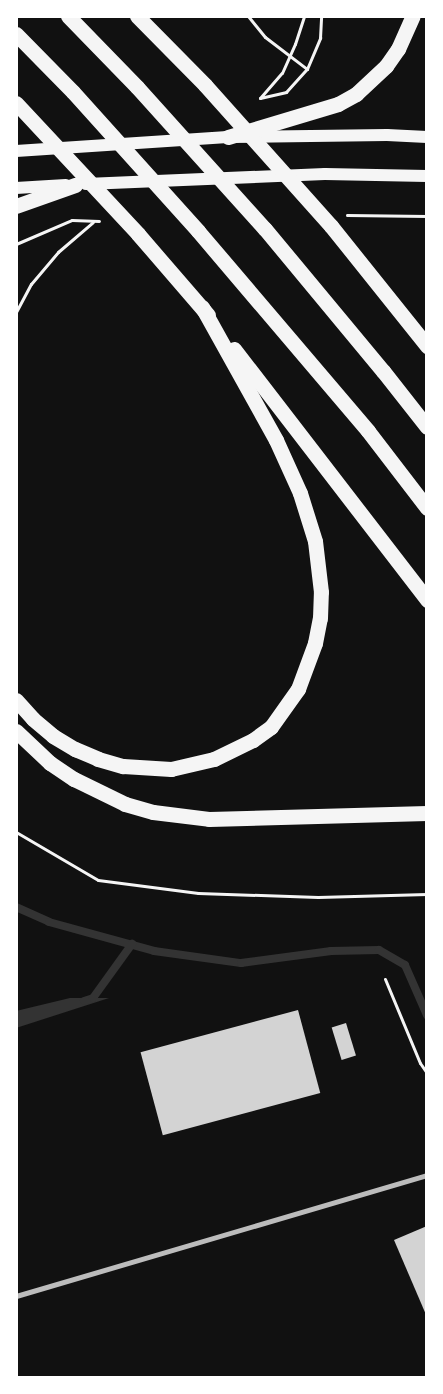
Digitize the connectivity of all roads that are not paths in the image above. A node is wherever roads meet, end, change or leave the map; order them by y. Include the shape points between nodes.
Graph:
1 (68, 16) edge
2 (137, 16) edge
3 (413, 16) edge
4 (16, 34) edge
5 (16, 103) edge
6 (228, 137) junction
7 (427, 137) edge
8 (16, 151) edge
9 (427, 176) edge
10 (75, 185) junction
11 (16, 188) edge
12 (16, 206) edge
13 (202, 307) junction
14 (427, 346) edge
15 (427, 427) edge
16 (427, 508) edge
17 (427, 600) edge
18 (16, 700) edge
19 (16, 731) edge
20 (427, 813) edge
21 (427, 1175) edge
22 (16, 1296) edge

1 - 15 highway via 265,229
2 - 14 highway via 205,85 331,226
3 - 6 highway via 386,66 356,94 338,104
4 - 16 highway via 74,92 198,231 368,431
5 - 13 highway
6 - 7 main road
6 - 8 main road
9 - 10 main road via 325,174
10 - 11 main road
10 - 12 highway
13 - 17 highway
13 - 18 highway via 276,440 300,493 315,541 321,592 320,618 315,643 298,689 271,727 253,740 214,759 171,769 124,766 83,752 53,736
19 - 20 highway via 50,763 74,779 108,797 153,812 209,819
21 - 22 street

